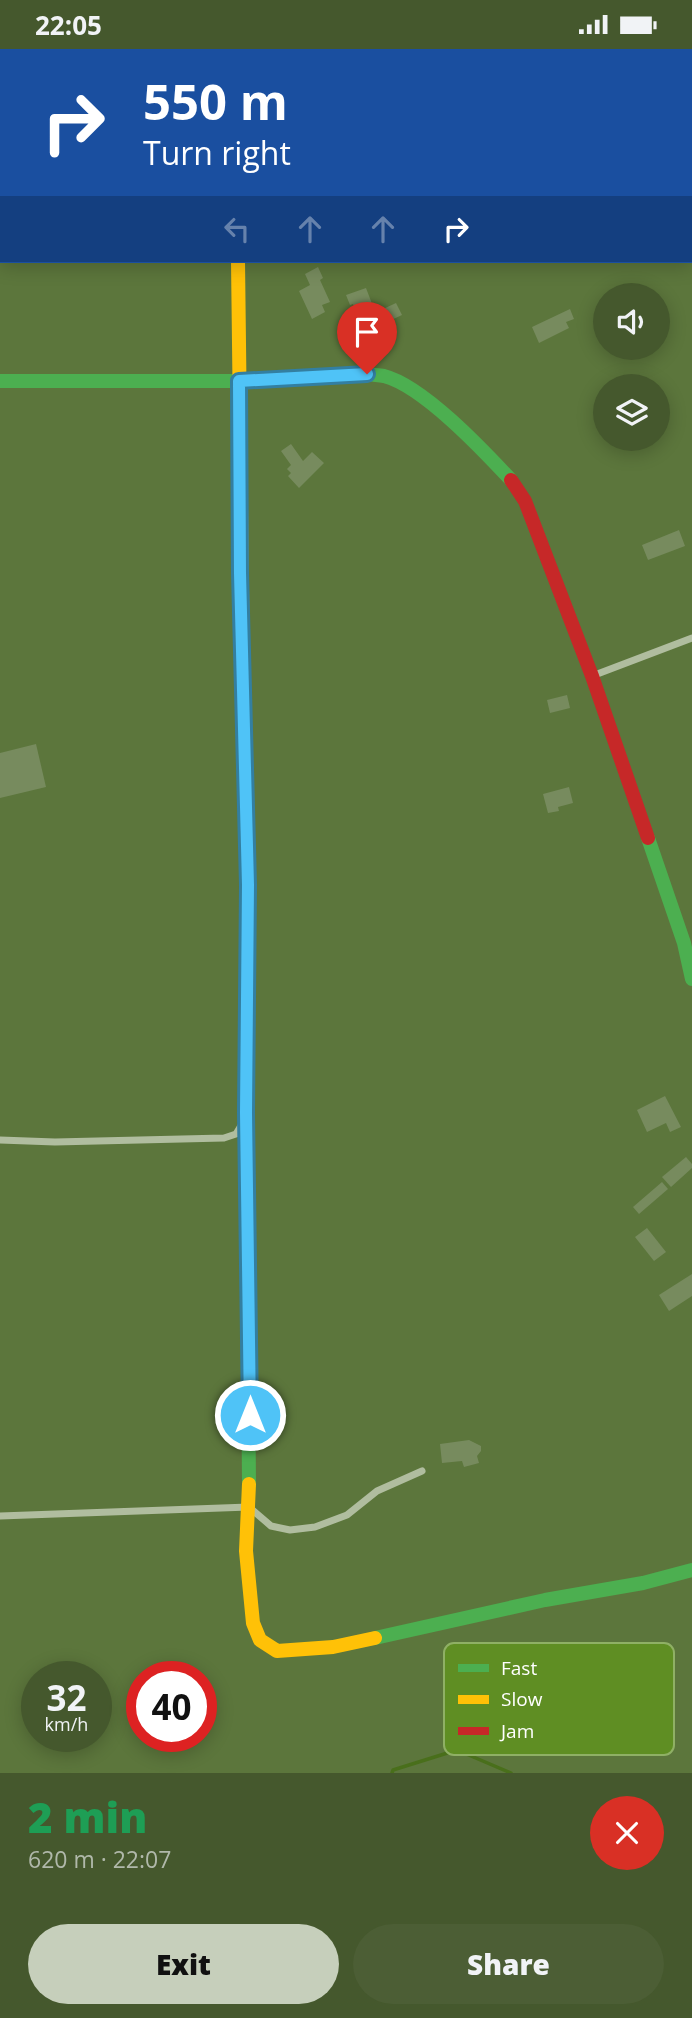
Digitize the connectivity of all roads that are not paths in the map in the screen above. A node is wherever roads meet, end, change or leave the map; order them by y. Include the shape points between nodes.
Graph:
1 (238, 263) edge
2 (0, 381) edge
3 (239, 381) junction
4 (692, 638) edge
5 (593, 675) junction
6 (692, 979) edge
7 (246, 1113) junction
8 (0, 1140) edge
9 (422, 1471) dead end
10 (249, 1507) junction
11 (0, 1516) edge
12 (692, 1570) edge

1 - 3 street
2 - 3 street
3 - 5 street via 376,374 419,394 517,487 533,516
3 - 7 street via 248,885
4 - 5 street
5 - 6 street via 684,943
7 - 8 street via 239,1130 224,1138
7 - 10 street
9 - 10 street via 377,1491 347,1515 315,1527 290,1530 271,1526
10 - 11 street
10 - 12 street via 246,1551 253,1623 260,1640 277,1651 333,1647

